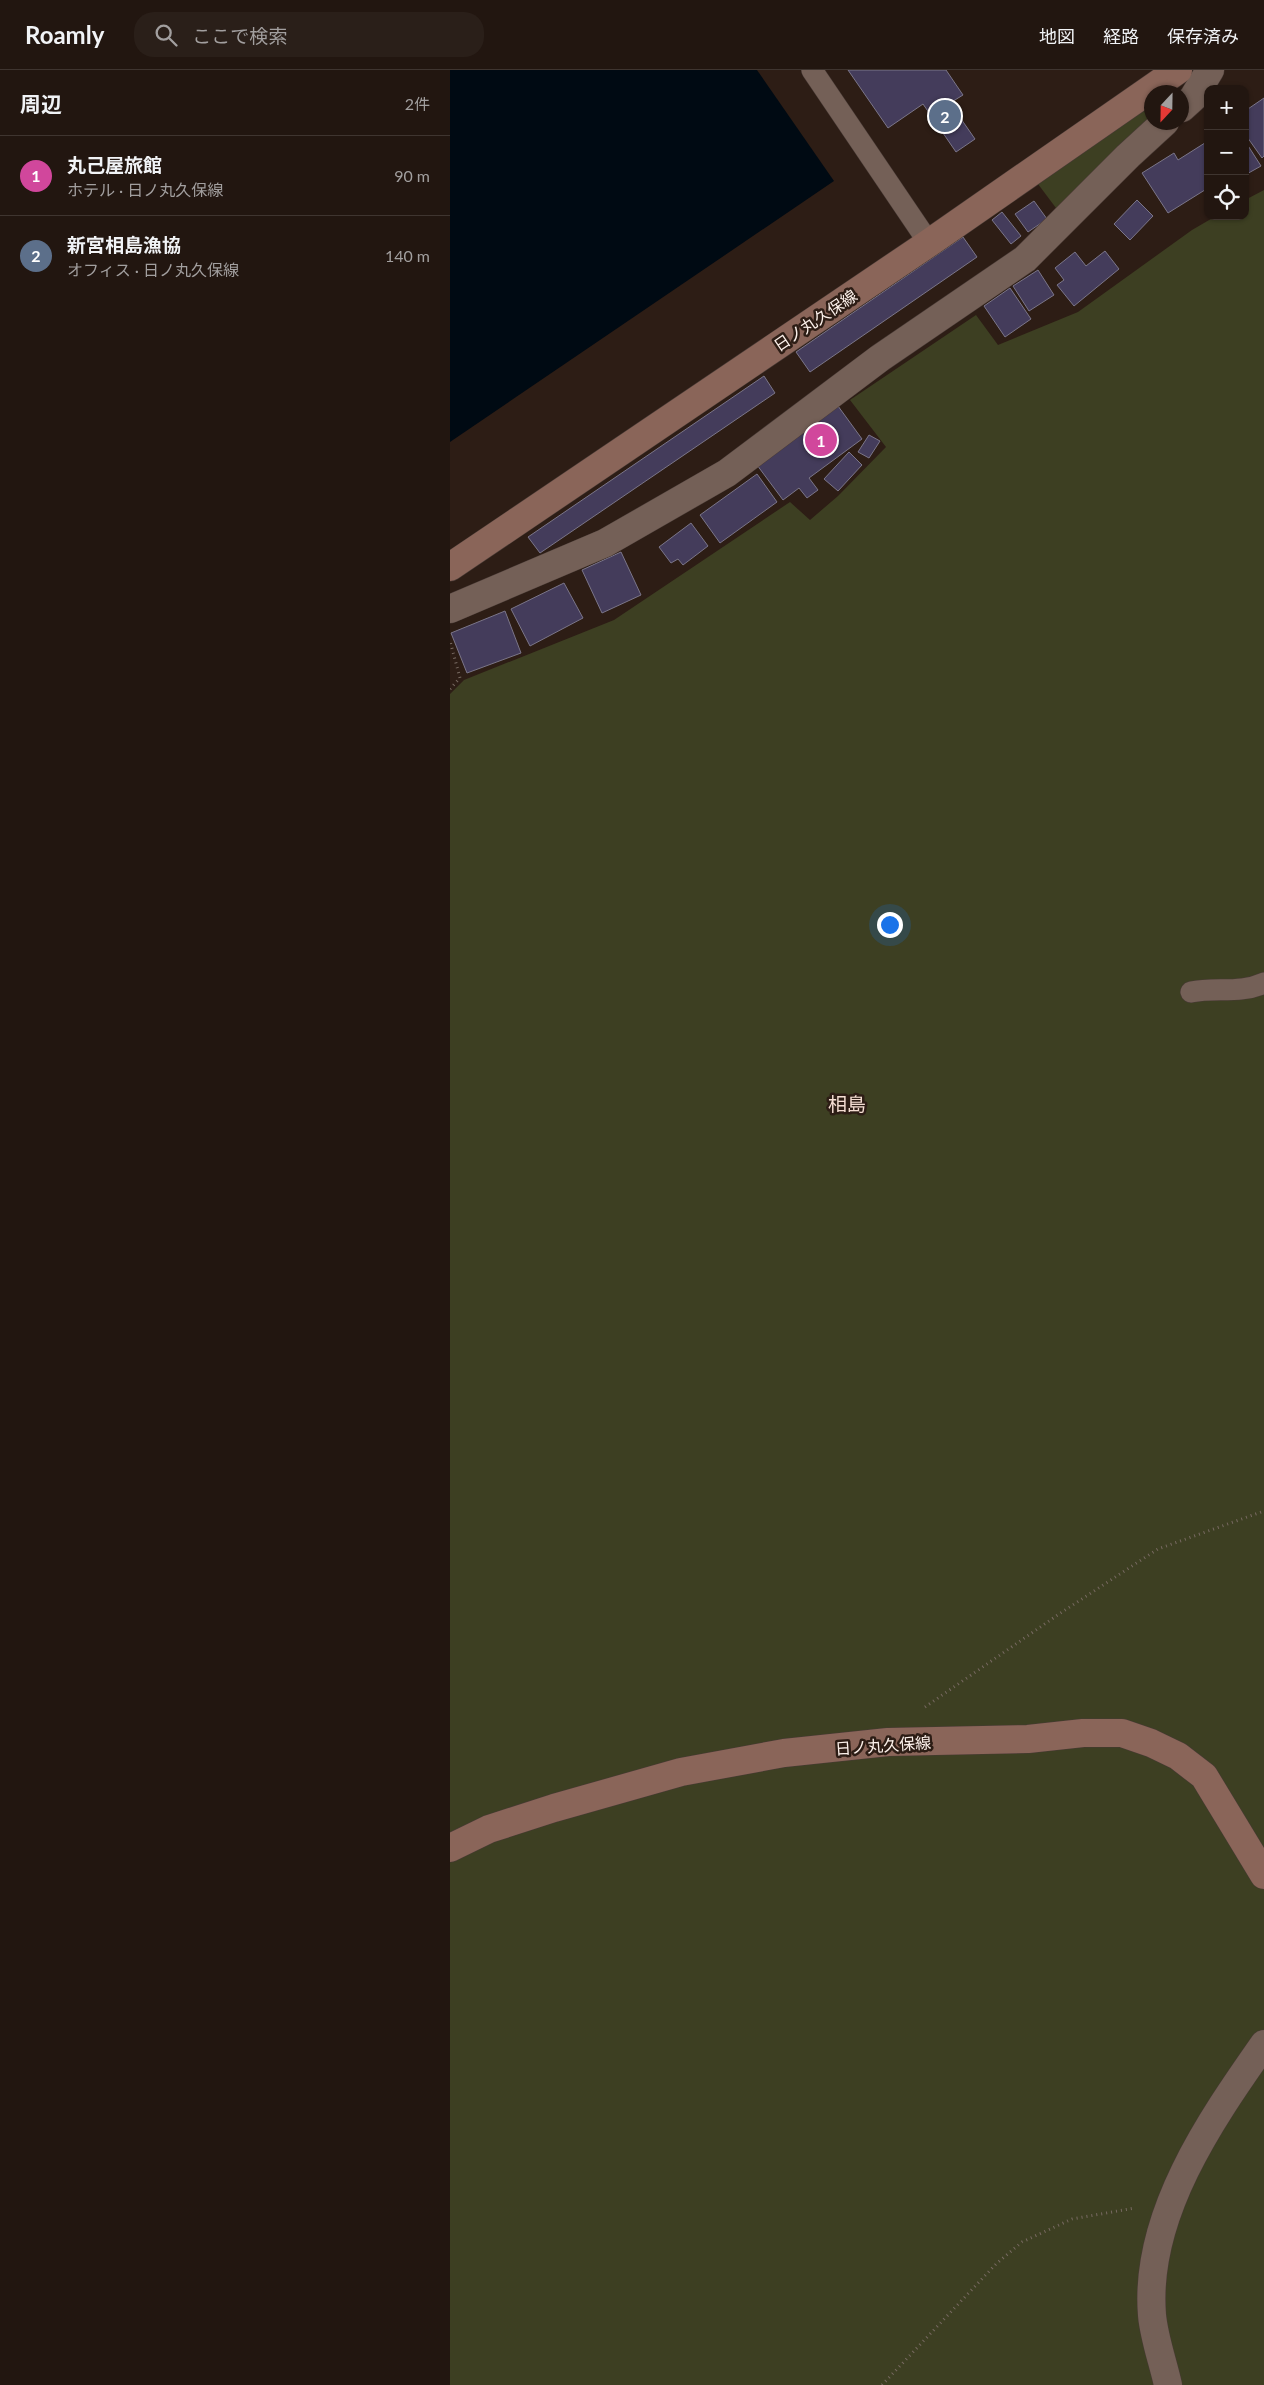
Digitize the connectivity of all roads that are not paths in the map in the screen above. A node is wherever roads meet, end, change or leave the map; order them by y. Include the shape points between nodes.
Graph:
1 (812, 70) edge
2 (1178, 70) edge
3 (1210, 70) edge
4 (1189, 102) edge
5 (1156, 130) edge
6 (929, 243) junction
7 (450, 567) edge
8 (450, 609) edge
9 (1264, 983) edge
10 (1191, 992) dead end
11 (450, 1848) edge
12 (1264, 1875) edge
13 (1264, 2044) edge
14 (1168, 2385) edge

1 - 6 lane
2 - 6 main road, 日ノ丸久保線
3 - 4 street
5 - 8 street via 1025,259 880,358 727,472 605,543
6 - 7 main road, 日ノ丸久保線
9 - 10 lane via 1234,991 1204,989
11 - 12 main road, 日ノ丸久保線 via 489,1829 554,1808 681,1772 784,1753 888,1742 1122,1733 1178,1756 1204,1776
13 - 14 street via 1205,2135 1178,2187 1158,2237 1152,2275 1152,2308

